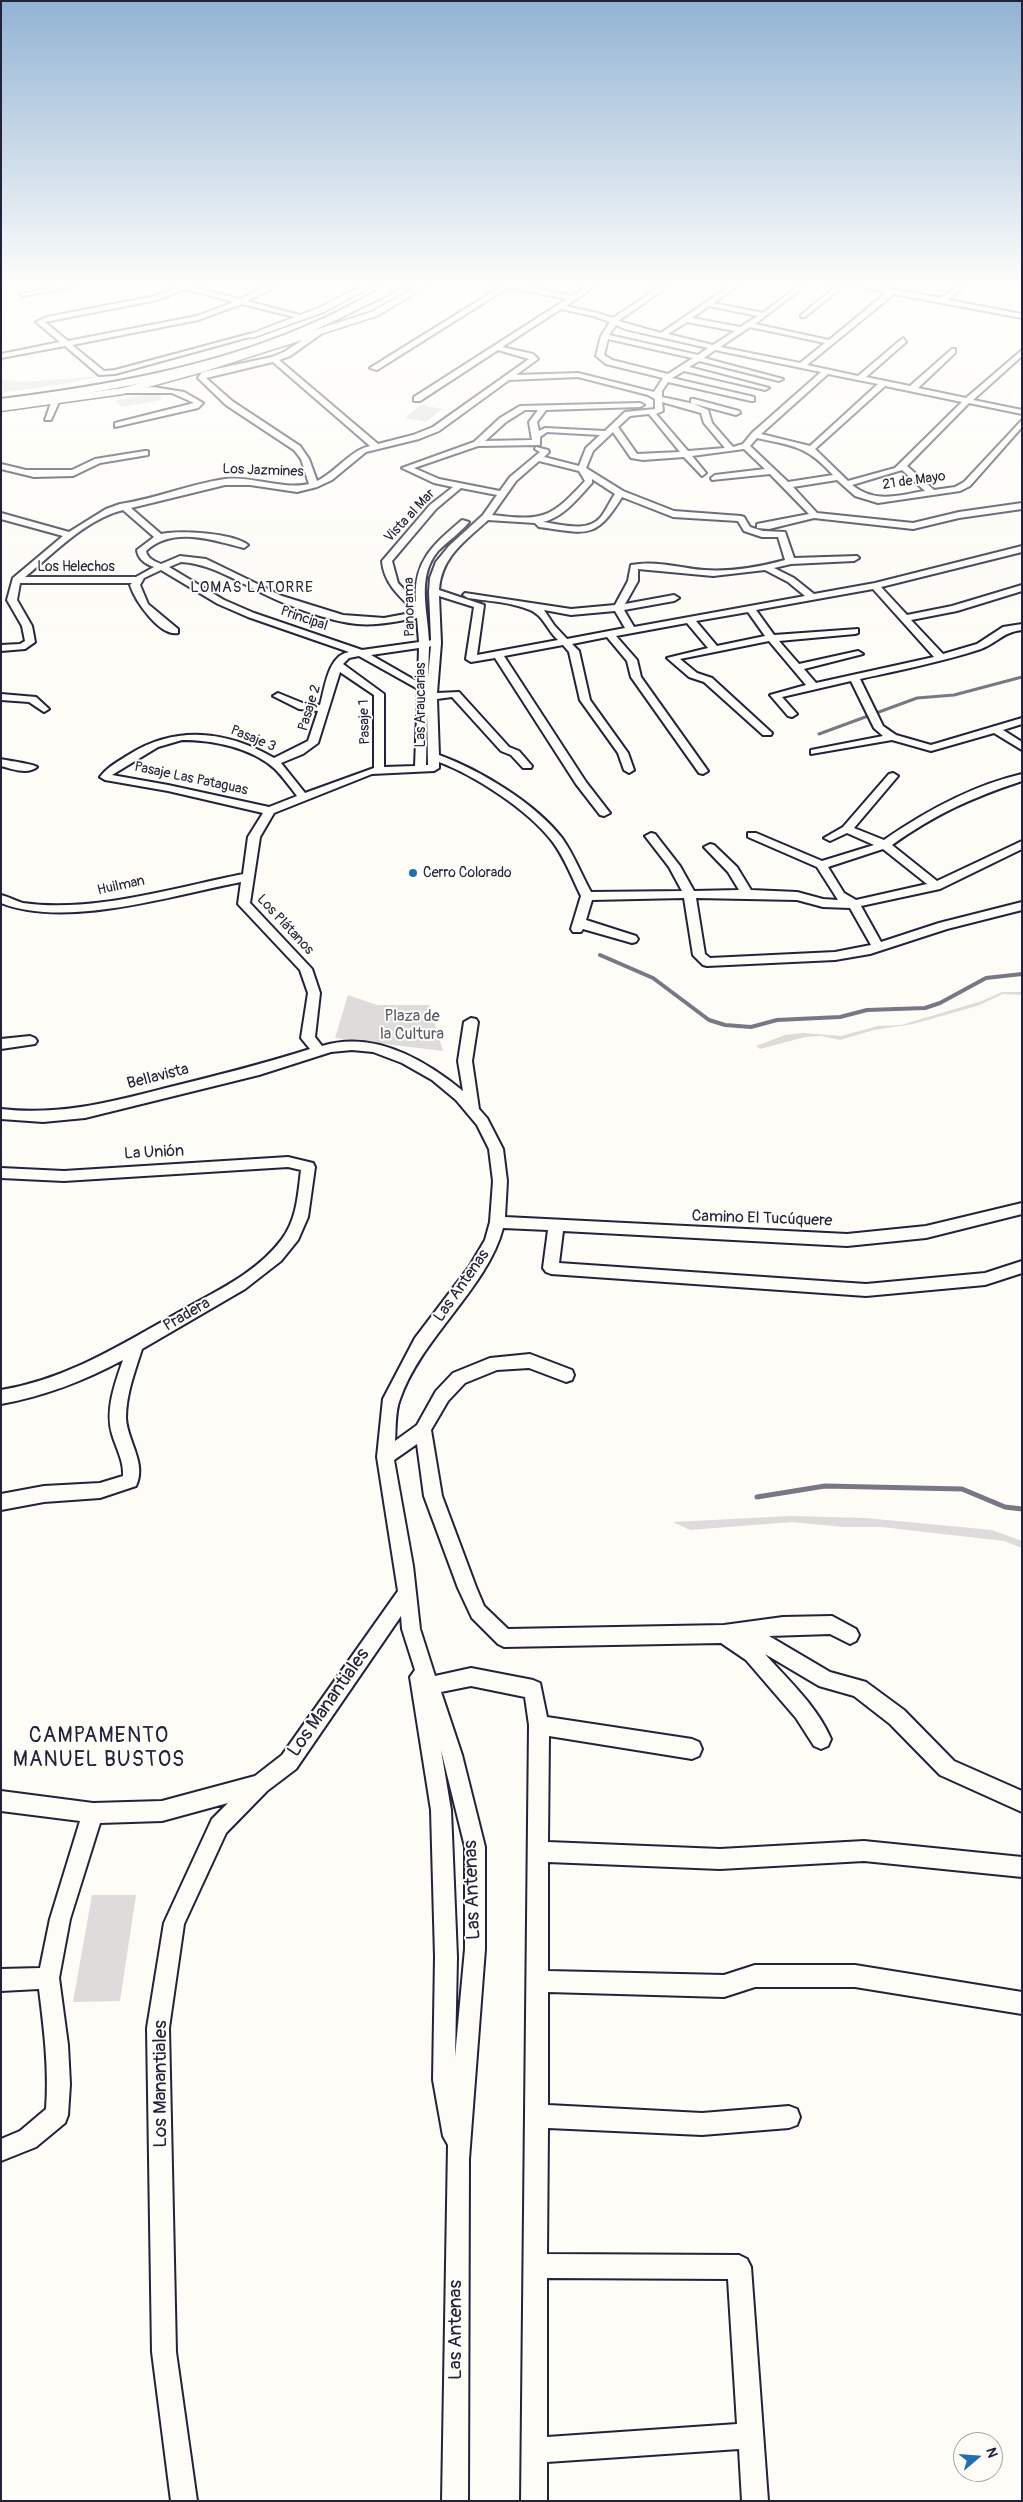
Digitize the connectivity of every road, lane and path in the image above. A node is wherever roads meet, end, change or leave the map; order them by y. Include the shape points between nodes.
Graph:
1 (25, 400) edge
2 (39, 400) edge
3 (55, 400) edge
4 (195, 400) edge
5 (226, 400) edge
6 (321, 400) edge
7 (476, 400) edge
8 (652, 400) edge
9 (659, 400) edge
10 (666, 400) edge
11 (667, 400) edge
12 (750, 400) edge
13 (795, 400) edge
14 (865, 400) edge
15 (956, 400) edge
16 (969, 400) edge
17 (966, 402) junction
18 (1, 403) edge
19 (1, 408) edge
20 (543, 408) junction
21 (651, 412) junction
22 (1022, 412) edge
23 (48, 418) dead end
24 (1022, 422) edge
25 (118, 425) dead end
26 (610, 430) junction
27 (755, 435) junction
28 (477, 444) junction
29 (375, 446) junction
30 (537, 446) junction
31 (746, 446) junction
32 (731, 450) junction
33 (811, 450) junction
34 (145, 453) dead end
35 (684, 455) junction
36 (1, 466) edge
37 (902, 466) junction
38 (582, 468) junction
39 (772, 471) junction
40 (25, 472) junction
41 (702, 473) dead end
42 (839, 477) junction
43 (715, 478) dead end
44 (54, 480) dead end
45 (847, 484) junction
46 (314, 485) junction
47 (786, 485) junction
48 (459, 486) junction
49 (620, 493) junction
50 (933, 493) junction
51 (492, 494) junction
52 (503, 494) junction
53 (124, 506) junction
54 (1022, 506) edge
55 (814, 515) junction
56 (1, 516) edge
57 (486, 517) junction
58 (530, 522) junction
59 (746, 526) junction
60 (70, 535) junction
61 (160, 538) junction
62 (244, 545) dead end
63 (1022, 549) edge
64 (854, 558) dead end
65 (790, 561) junction
66 (162, 567) junction
67 (767, 568) junction
68 (16, 580) junction
69 (137, 580) junction
70 (875, 586) junction
71 (1022, 588) edge
72 (438, 593) junction
73 (812, 597) junction
74 (674, 598) dead end
75 (523, 604) junction
76 (618, 608) junction
77 (750, 608) junction
78 (423, 614) junction
79 (906, 618) junction
80 (689, 619) junction
81 (1022, 627) edge
82 (175, 631) dead end
83 (632, 631) junction
84 (855, 631) dead end
85 (610, 635) junction
86 (771, 638) junction
87 (436, 642) junction
88 (424, 643) junction
89 (566, 643) junction
90 (1, 648) edge
91 (714, 648) junction
92 (359, 652) junction
93 (858, 654) dead end
94 (498, 655) junction
95 (941, 658) junction
96 (337, 665) junction
97 (797, 668) junction
98 (854, 676) junction
99 (423, 686) junction
100 (812, 686) junction
101 (278, 696) dead end
102 (1, 697) edge
103 (432, 697) junction
104 (322, 708) junction
105 (44, 709) dead end
106 (792, 714) dead end
107 (1022, 721) edge
108 (995, 729) junction
109 (767, 734) dead end
110 (892, 736) junction
111 (1022, 747) edge
112 (816, 752) dead end
113 (1, 762) edge
114 (274, 762) junction
115 (434, 762) junction
116 (527, 766) dead end
117 (32, 767) dead end
118 (420, 768) junction
119 (379, 770) junction
120 (629, 770) dead end
121 (703, 771) dead end
122 (893, 776) dead end
123 (105, 777) joint
124 (1022, 777) edge
125 (302, 796) junction
126 (270, 811) junction
127 (604, 813) dead end
128 (847, 829) junction
129 (752, 835) dead end
130 (651, 836) dead end
131 (830, 838) dead end
132 (1022, 844) edge
133 (886, 845) junction
134 (710, 847) dead end
135 (821, 865) junction
136 (246, 877) junction
137 (936, 886) junction
138 (747, 894) junction
139 (691, 895) junction
140 (587, 896) junction
141 (1, 899) edge
142 (854, 904) junction
143 (1022, 906) edge
144 (632, 938) dead end
145 (878, 947) junction
146 (471, 1022) dead end
147 (30, 1041) dead end
148 (1, 1044) edge
149 (319, 1051) junction
150 (472, 1110) junction
151 (1, 1114) edge
152 (308, 1167) joint
153 (1, 1173) edge
154 (1022, 1208) edge
155 (497, 1222) junction
156 (556, 1224) junction
157 (1022, 1267) edge
158 (136, 1345) junction
159 (566, 1375) dead end
160 (1, 1397) edge
161 (423, 1430) junction
162 (385, 1457) junction
163 (1, 1502) edge
164 (406, 1594) junction
165 (411, 1629) junction
166 (724, 1634) junction
167 (850, 1635) dead end
168 (429, 1686) junction
169 (539, 1726) junction
170 (821, 1739) dead end
171 (692, 1748) dead end
172 (260, 1784) junction
173 (1, 1801) edge
174 (1022, 1802) edge
175 (93, 1813) junction
176 (538, 1852) junction
177 (1022, 1867) edge
178 (48, 1978) junction
179 (1, 1980) edge
180 (537, 1981) junction
181 (1022, 2003) edge
182 (536, 2116) junction
183 (789, 2117) dead end
184 (1, 2150) edge
185 (458, 2159) junction
186 (535, 2266) junction
187 (752, 2436) junction
188 (534, 2450) junction
189 (184, 2501) edge
190 (455, 2501) edge
191 (534, 2501) edge
192 (755, 2501) edge

1 - 18 highway
2 - 19 main road
3 - 23 street
4 - 25 street via 196,405
5 - 46 street via 297,448
6 - 29 street
7 - 29 street, Los Jazmines via 431,431
8 - 20 street via 624,407 556,405
9 - 21 street via 659,411
10 - 32 street via 705,412 708,423
11 - 12 street via 735,414
13 - 27 street
14 - 33 street
15 - 17 street
16 - 17 street
17 - 22 street
17 - 37 street
20 - 28 street via 523,408 503,420
20 - 30 street via 533,422
21 - 26 street via 628,414
21 - 35 street
24 - 50 street, 21 de Mayo via 967,484
26 - 30 street via 544,430
26 - 35 street via 634,456
26 - 38 street via 589,450
27 - 31 street
27 - 33 street
28 - 30 street
28 - 48 street via 406,468
29 - 46 street, Los Jazmines via 363,450 329,478
30 - 38 street
30 - 51 street, Panorama via 511,470
30 - 52 street, Las Araucarias
31 - 32 street
31 - 39 street
32 - 35 street
33 - 42 street
34 - 40 street via 98,461 73,473
35 - 41 street
36 - 40 street
37 - 45 street via 892,473
37 - 50 street
38 - 49 street
38 - 58 street via 589,481 570,502 551,518
39 - 43 street
39 - 47 street
40 - 44 street
42 - 45 street
42 - 47 street
45 - 50 street, 21 de Mayo via 871,500
46 - 53 street, Los Jazmines via 297,488 225,482
47 - 55 street
48 - 51 street
48 - 78 street, Vista al Mar via 433,506 387,561 394,583
49 - 58 street via 603,520 593,528
49 - 59 street via 672,514 741,519
51 - 52 street
51 - 78 street, Panorama via 426,561 420,588
52 - 57 street, Las Araucarias
53 - 60 street, Los Jazmines via 96,517
53 - 61 street
54 - 55 street via 959,514 913,526
55 - 59 street via 769,526
56 - 60 street
57 - 58 street
57 - 72 street, Las Araucarias via 440,562 435,578
59 - 65 street via 747,530 762,534 782,534
60 - 68 street, Los Jazmines
61 - 62 street via 190,535
61 - 66 street, Principal via 141,550 145,559
63 - 70 street
64 - 65 street
65 - 67 street
66 - 69 street
66 - 78 street via 180,559 203,561 279,598 341,618 384,621
66 - 92 street, Principal via 221,602 251,615
67 - 73 street
67 - 76 street via 704,574 655,564 634,567 633,581
68 - 69 street, Los Helechos
68 - 90 street via 12,600 25,622 30,642 22,647
69 - 82 street via 143,606
70 - 73 street
70 - 79 street
71 - 79 street via 954,609
72 - 75 street via 459,593
72 - 87 street, Las Araucarias
72 - 94 street via 479,605 471,659
73 - 77 street
74 - 76 street
75 - 76 street via 571,612
75 - 89 street via 542,613 550,628
76 - 83 street
77 - 80 street
77 - 86 street
78 - 88 street, Panorama
79 - 95 street
80 - 83 street
80 - 91 street
81 - 95 street via 1006,630 980,646
83 - 85 street
84 - 86 street
85 - 89 street
85 - 121 street via 632,660 636,677
86 - 91 street
86 - 97 street
87 - 88 street, Principal
87 - 103 street, Las Araucarias
88 - 92 street, Principal
88 - 99 street, Panorama
89 - 94 street
89 - 120 street via 574,651 585,700 623,753
91 - 109 street via 672,658 693,675 708,680
92 - 96 street via 346,655
92 - 99 street, Principal
93 - 97 street
94 - 127 street
95 - 98 street
96 - 104 street, Pasaje 2
96 - 119 street, Pasaje 1 via 379,694
97 - 100 street
98 - 100 street
98 - 110 street via 879,728
99 - 118 street, Panorama
100 - 106 street via 775,695
101 - 104 street via 303,708
102 - 105 street via 32,699
103 - 115 street, Las Araucarias
103 - 116 street via 454,694 505,749 516,753
104 - 114 street, Pasaje 2 via 313,743
107 - 108 street
108 - 110 street via 931,748
108 - 111 street
110 - 112 street
113 - 117 street via 16,767
114 - 123 street, Pasaje 3 via 208,738 192,736 170,739 146,749
114 - 125 street, Pasaje 3
115 - 118 street
115 - 140 street via 449,761 523,806 555,836
118 - 119 street
119 - 125 street
122 - 128 street
123 - 126 street, Pasaje Las Pataguas
124 - 133 street via 977,792 923,818
125 - 126 street
126 - 136 street, Los Plátanos via 254,837
128 - 131 street
128 - 133 street
129 - 135 street
130 - 139 street via 678,868
132 - 137 street
133 - 135 street
133 - 137 street
134 - 138 street via 733,870
135 - 142 street via 840,896
136 - 141 street, Huilman via 97,907 51,909 10,904
136 - 149 street, Los Plátanos via 244,904 306,969 314,993 308,1038
137 - 142 street
138 - 139 street
138 - 142 street via 797,896 824,903
139 - 140 street
139 - 145 street via 699,955 707,962 835,956
140 - 144 street via 578,925
142 - 145 street
143 - 145 street
146 - 150 street via 465,1061
147 - 148 street
149 - 150 street, Las Antenas via 352,1046 375,1048 437,1077 462,1097
149 - 151 street, Bellavista via 294,1061 85,1114 42,1118
150 - 155 street, Las Antenas via 496,1149 500,1181
152 - 153 street, La Unión via 288,1162 64,1176
152 - 158 street, Pradera via 302,1218 286,1246 258,1273
154 - 156 street, Camino El Tucúquere via 926,1232 847,1240
155 - 156 street, Camino El Tucúquere
155 - 162 street, Las Antenas via 492,1241 421,1344 391,1399
156 - 157 street via 551,1268 866,1290 985,1279
158 - 160 street, Pradera via 53,1385
158 - 163 street via 120,1400 119,1428 132,1470 130,1481 90,1491 44,1494
159 - 161 street via 530,1361 496,1363 459,1378 442,1396
161 - 162 street
161 - 166 street via 433,1496 467,1588 478,1612 504,1638
162 - 164 street, Las Antenas
164 - 165 street, Las Antenas
164 - 172 street, Los Manantiales via 289,1762
165 - 168 street, Las Antenas
165 - 185 street, Las Antenas via 441,1810 446,1957 444,2080
166 - 167 street via 783,1626 832,1626
166 - 170 street via 753,1654 803,1711
166 - 174 street via 760,1641 826,1680 859,1688 897,1716 947,1768
168 - 169 street via 471,1678 533,1690
168 - 185 street, Las Antenas via 476,1847 474,1949
169 - 171 street
169 - 176 street
172 - 175 street via 162,1811
172 - 189 street, Los Manantiales via 219,1826 174,1923 158,2028 164,2352
173 - 175 street
175 - 178 street via 60,1919
176 - 177 street via 720,1859 864,1851
176 - 180 street
178 - 179 street
178 - 184 street via 57,2044 57,2115 28,2139
180 - 181 street via 724,1986 754,1976 856,1976
180 - 182 street
182 - 183 street via 702,2124
182 - 186 street
185 - 190 street, Las Antenas
186 - 187 street via 739,2267
186 - 188 street
187 - 188 street
187 - 192 street
188 - 191 street

